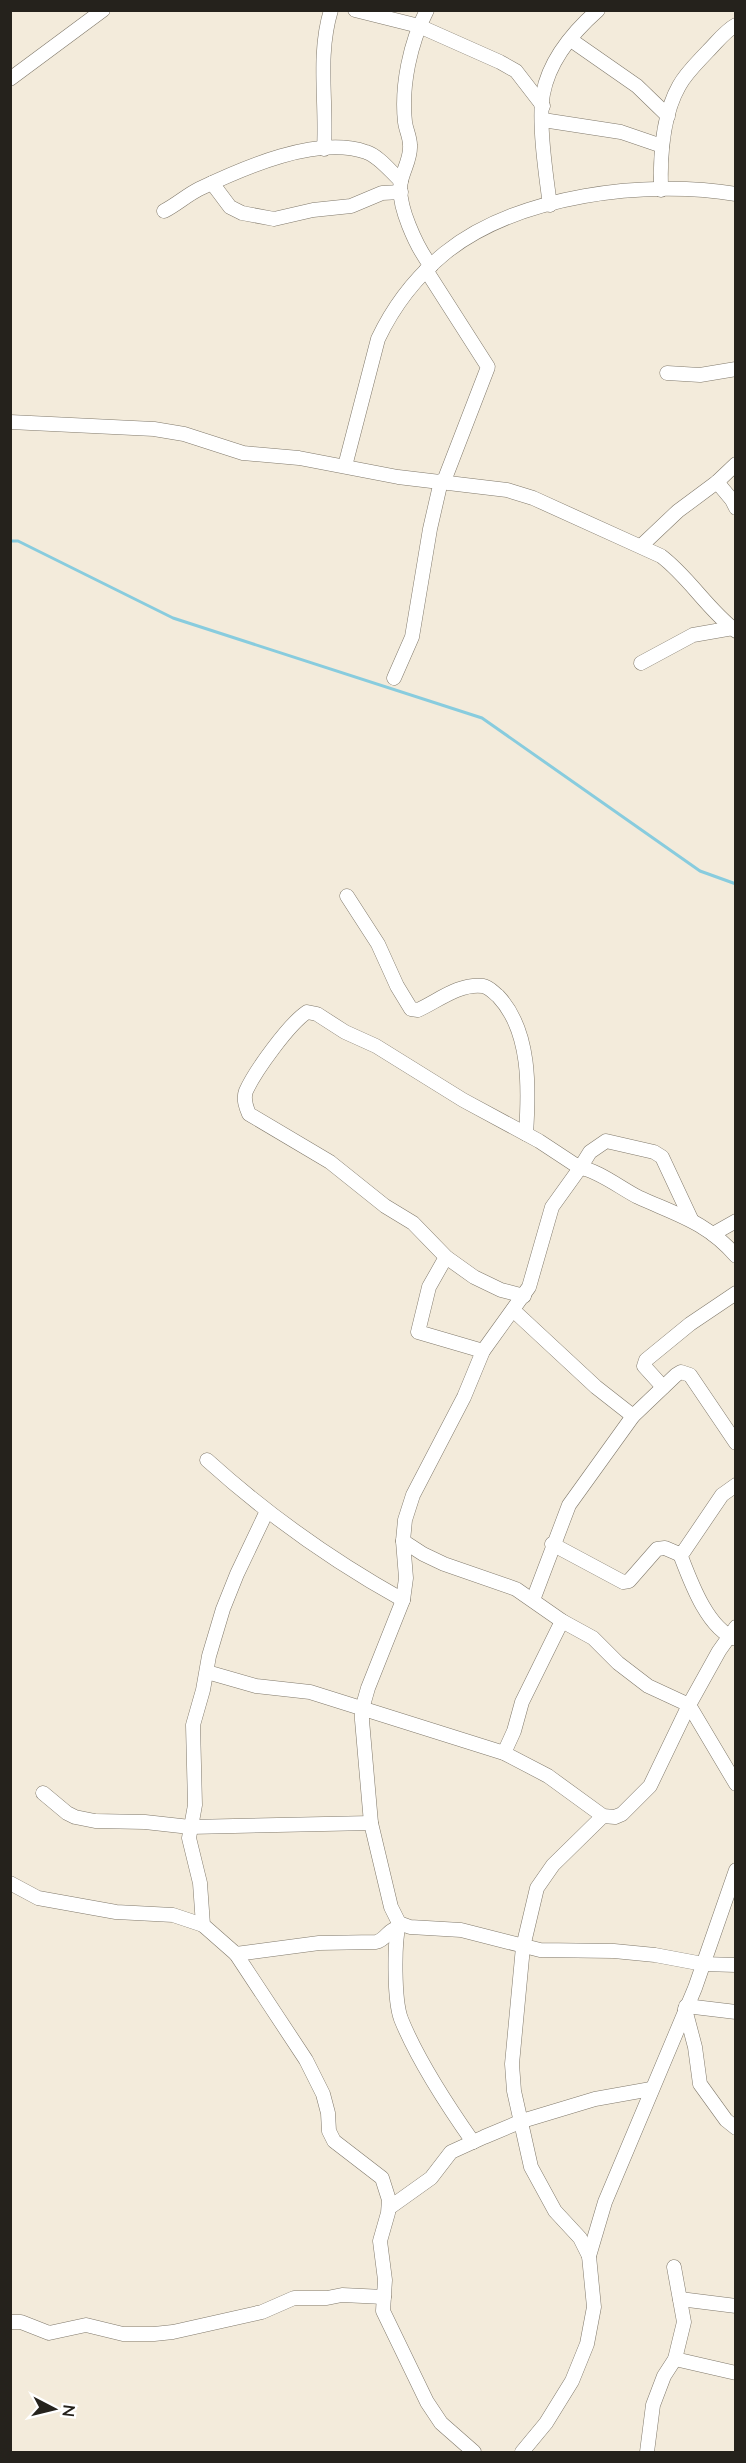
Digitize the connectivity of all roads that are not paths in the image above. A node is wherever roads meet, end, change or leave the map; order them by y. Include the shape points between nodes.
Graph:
1 (103, 10) edge
2 (331, 10) edge
3 (355, 10) edge
4 (426, 10) edge
5 (598, 10) edge
6 (419, 26) junction
7 (735, 26) edge
8 (571, 40) junction
9 (10, 79) edge
10 (543, 106) junction
11 (668, 116) junction
12 (543, 120) junction
13 (662, 146) junction
14 (324, 149) junction
15 (212, 183) junction
16 (401, 187) junction
17 (661, 190) junction
18 (735, 194) edge
19 (550, 205) junction
20 (164, 211) dead end
21 (428, 268) junction
22 (735, 369) edge
23 (667, 373) dead end
24 (10, 422) edge
25 (735, 464) edge
26 (345, 465) junction
27 (443, 481) junction
28 (717, 482) junction
29 (735, 508) edge
30 (641, 546) junction
31 (734, 630) edge
32 (641, 663) dead end
33 (394, 678) dead end
34 (347, 896) dead end
35 (526, 1134) junction
36 (580, 1168) junction
37 (691, 1219) junction
38 (735, 1221) edge
39 (713, 1234) junction
40 (735, 1256) edge
41 (446, 1257) junction
42 (735, 1293) edge
43 (524, 1296) junction
44 (513, 1310) junction
45 (483, 1351) junction
46 (663, 1386) junction
47 (633, 1416) junction
48 (735, 1443) edge
49 (207, 1460) dead end
50 (735, 1485) edge
51 (267, 1511) junction
52 (403, 1541) junction
53 (552, 1544) junction
54 (680, 1554) junction
55 (533, 1599) junction
56 (403, 1600) junction
57 (562, 1621) junction
58 (733, 1634) edge
59 (207, 1672) junction
60 (689, 1705) junction
61 (362, 1708) junction
62 (504, 1753) junction
63 (735, 1784) edge
64 (43, 1793) dead end
65 (603, 1816) junction
66 (371, 1823) junction
67 (190, 1827) junction
68 (735, 1870) edge
69 (10, 1883) edge
70 (203, 1925) junction
71 (399, 1925) junction
72 (523, 1947) junction
73 (236, 1954) junction
74 (703, 1964) junction
75 (735, 1965) edge
76 (686, 2008) junction
77 (735, 2012) edge
78 (651, 2090) junction
79 (522, 2121) junction
80 (735, 2128) edge
81 (473, 2142) junction
82 (388, 2208) junction
83 (589, 2256) junction
84 (674, 2266) dead end
85 (384, 2297) junction
86 (680, 2299) junction
87 (735, 2306) edge
88 (10, 2322) edge
89 (675, 2359) junction
90 (735, 2373) edge
91 (474, 2452) edge
92 (522, 2452) edge
93 (647, 2452) edge

1 - 9 street
2 - 14 street via 322,45
3 - 6 street
4 - 6 street
5 - 8 street
6 - 10 street via 516,71
6 - 16 street via 406,82 405,124 410,143
7 - 11 street via 691,68 678,87
8 - 10 street via 550,70
8 - 11 street via 637,86
10 - 12 street
11 - 13 street
12 - 13 street via 621,132
12 - 19 street
13 - 17 street
14 - 15 street via 275,156
14 - 16 street via 367,152
15 - 16 street via 230,207 274,219 351,207
15 - 20 street
16 - 21 street via 411,229
17 - 18 street
17 - 19 street via 603,194
19 - 21 street via 488,226 447,251
21 - 26 street via 409,288 378,339
21 - 27 street via 488,368
22 - 23 street via 700,375
24 - 26 street via 154,429 243,453
25 - 28 street
26 - 27 street via 398,477
27 - 30 street via 507,490 532,498
27 - 33 street via 430,529 412,637
28 - 29 street
28 - 30 street
30 - 31 street via 679,570
31 - 32 street via 693,635
34 - 35 street via 378,944 411,1009 418,1010 452,992 477,987 488,988 504,1003 517,1029 526,1069
35 - 36 street
35 - 41 street via 311,1012 299,1017 289,1028 257,1074 245,1093 249,1114 330,1162 413,1223
36 - 37 street
36 - 37 street via 590,1152 606,1142 654,1152 667,1166
36 - 43 street via 552,1208
37 - 39 street
38 - 39 street
39 - 40 street
41 - 43 street via 486,1284
41 - 45 street via 429,1287 418,1332
42 - 46 street via 646,1360 644,1366
43 - 44 street
44 - 45 street
44 - 47 street
45 - 52 street via 464,1397 413,1495
46 - 47 street
46 - 48 street via 681,1372 690,1374
47 - 53 street via 569,1505
49 - 51 street
50 - 54 street via 722,1495
51 - 56 street via 346,1568
51 - 59 street via 223,1609
52 - 55 street via 444,1564 507,1584
52 - 56 street via 407,1565
53 - 54 street via 623,1582 632,1579 657,1550
53 - 55 street
54 - 58 street via 698,1599
55 - 57 street
56 - 61 street
57 - 60 street via 593,1638 648,1686
57 - 62 street via 522,1702
58 - 60 street
59 - 61 street via 256,1686 310,1692
59 - 67 street via 192,1725 195,1805
60 - 63 street
60 - 65 street via 650,1786 619,1816
61 - 62 street
61 - 66 street
62 - 65 street via 548,1776
64 - 67 street via 67,1813 85,1820
65 - 72 street via 542,1878
66 - 67 street
66 - 71 street
67 - 70 street
68 - 74 street
69 - 70 street via 38,1898 116,1912 158,1913
70 - 73 street
71 - 72 street via 461,1930
71 - 73 street via 376,1942 319,1943
71 - 81 street via 400,2017
72 - 74 street via 614,1951
72 - 79 street via 512,2064
73 - 82 street via 318,2083 331,2135 382,2178
74 - 75 street
74 - 76 street
76 - 77 street
76 - 78 street
76 - 80 street via 700,2084
78 - 79 street via 595,2099
78 - 83 street via 612,2180
79 - 81 street
79 - 83 street via 538,2183
81 - 82 street via 451,2152 431,2178
82 - 85 street via 380,2241
83 - 92 street via 594,2307 587,2344 572,2380 546,2423
84 - 86 street
85 - 88 street via 294,2298 262,2312 154,2334 123,2334 86,2325 49,2333
85 - 91 street via 383,2311 427,2402 441,2423
86 - 87 street
86 - 89 street via 684,2322
89 - 90 street
89 - 93 street via 653,2405

